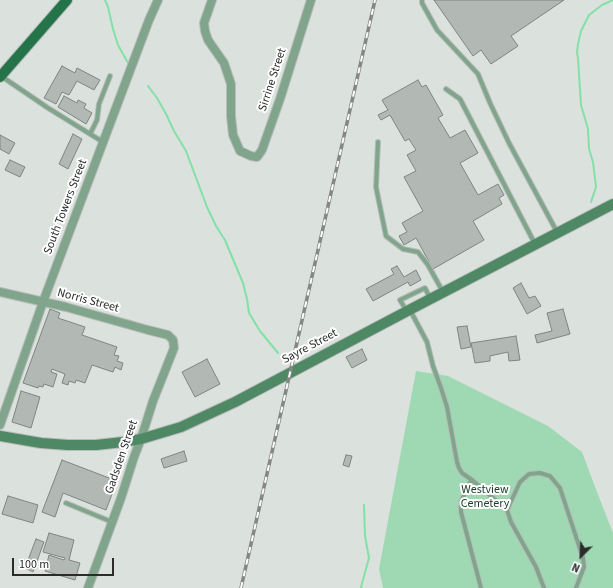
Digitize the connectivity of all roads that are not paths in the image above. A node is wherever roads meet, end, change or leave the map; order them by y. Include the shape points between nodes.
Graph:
1 (66, 0) edge
2 (158, 0) edge
3 (212, 0) edge
4 (311, 0) edge
5 (422, 0) edge
6 (0, 76) edge
7 (110, 76) dead end
8 (446, 89) dead end
9 (90, 134) junction
10 (103, 142) junction
11 (378, 142) dead end
12 (613, 204) edge
13 (558, 233) junction
14 (535, 244) junction
15 (0, 292) edge
16 (443, 292) junction
17 (43, 302) junction
18 (408, 310) junction
19 (168, 335) joint
20 (0, 425) edge
21 (0, 436) edge
22 (141, 439) junction
23 (472, 480) junction
24 (66, 502) dead end
25 (507, 510) junction
26 (112, 522) junction
27 (88, 588) edge
28 (481, 588) edge
29 (544, 588) edge
30 (576, 588) edge

1 - 6 main road
2 - 10 street, South Towers Street
3 - 4 street, Sirrine Street via 204,23 205,31 208,40 224,63 231,84 233,135 240,151 257,157 262,150 280,99
5 - 13 lane via 437,30 478,74 509,143
6 - 9 lane
7 - 9 lane via 99,104 97,120
8 - 14 lane via 460,99
9 - 10 lane
10 - 17 street, South Towers Street
11 - 16 lane via 376,187 386,236 403,249 418,252
12 - 13 main road, Sayre Street
13 - 14 main road, Sayre Street
14 - 16 main road, Sayre Street
15 - 17 street, Norris Street
16 - 18 main road, Sayre Street
17 - 19 street, Norris Street
17 - 20 street, South Towers Street
18 - 22 main road, Sayre Street via 235,402 181,427
18 - 23 lane via 427,342 446,407 459,468
19 - 22 street, Gadsden Street via 173,340 174,348
21 - 22 main road, Sayre Street via 68,446
22 - 26 street, Gadsden Street
23 - 25 lane
23 - 28 lane via 461,502 461,512
24 - 26 lane
25 - 29 lane via 536,566
25 - 30 lane via 520,482 530,474 550,476 560,488 583,558 584,567
26 - 27 street, Gadsden Street

